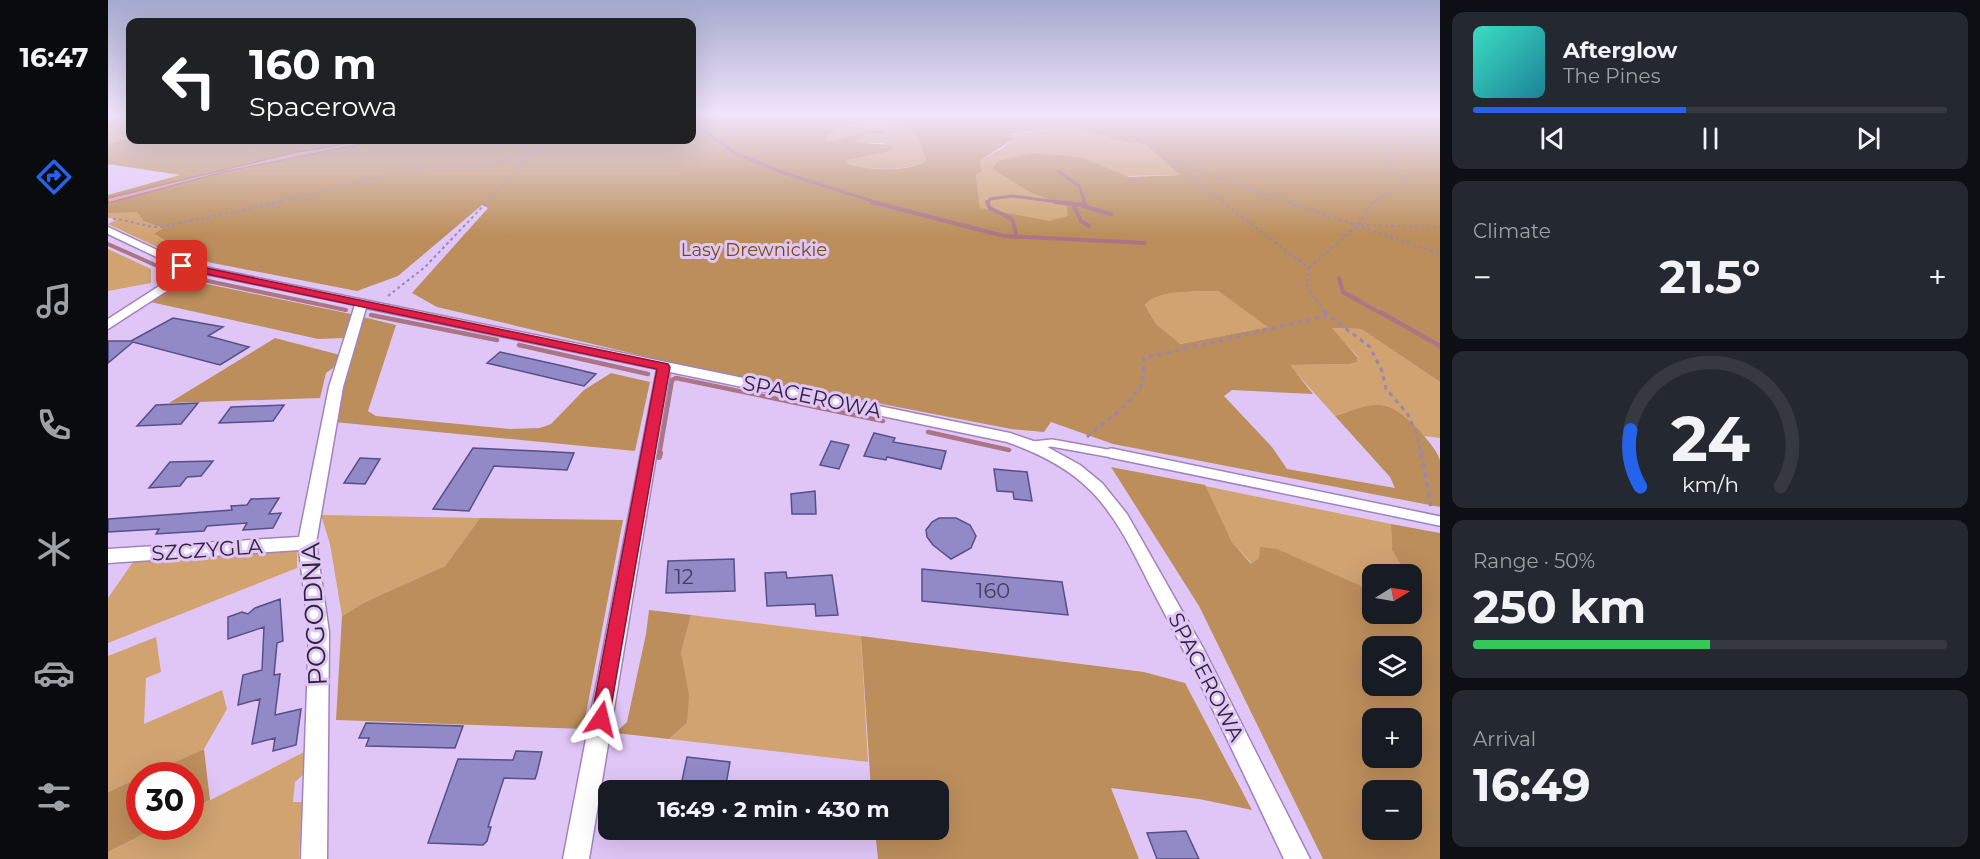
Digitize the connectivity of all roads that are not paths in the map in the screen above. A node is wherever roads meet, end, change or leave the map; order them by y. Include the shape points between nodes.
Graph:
1 (108, 230) edge
2 (193, 269) junction
3 (366, 305) junction
4 (108, 325) edge
5 (664, 367) junction
6 (1033, 445) junction
7 (1437, 520) edge
8 (307, 543) junction
9 (108, 556) edge
10 (314, 859) edge
11 (576, 859) edge
12 (1297, 859) edge

1 - 2 street, SPACEROWA
2 - 3 street, SPACEROWA
2 - 4 street
3 - 5 street, SPACEROWA
3 - 8 street, POGODNA via 336,387
5 - 6 street, SPACEROWA
5 - 11 street
6 - 7 lane via 1077,446
6 - 12 street, SPACEROWA via 1106,497 1180,623
8 - 9 street, SZCZYGLA
8 - 10 street, POGODNA via 319,632

